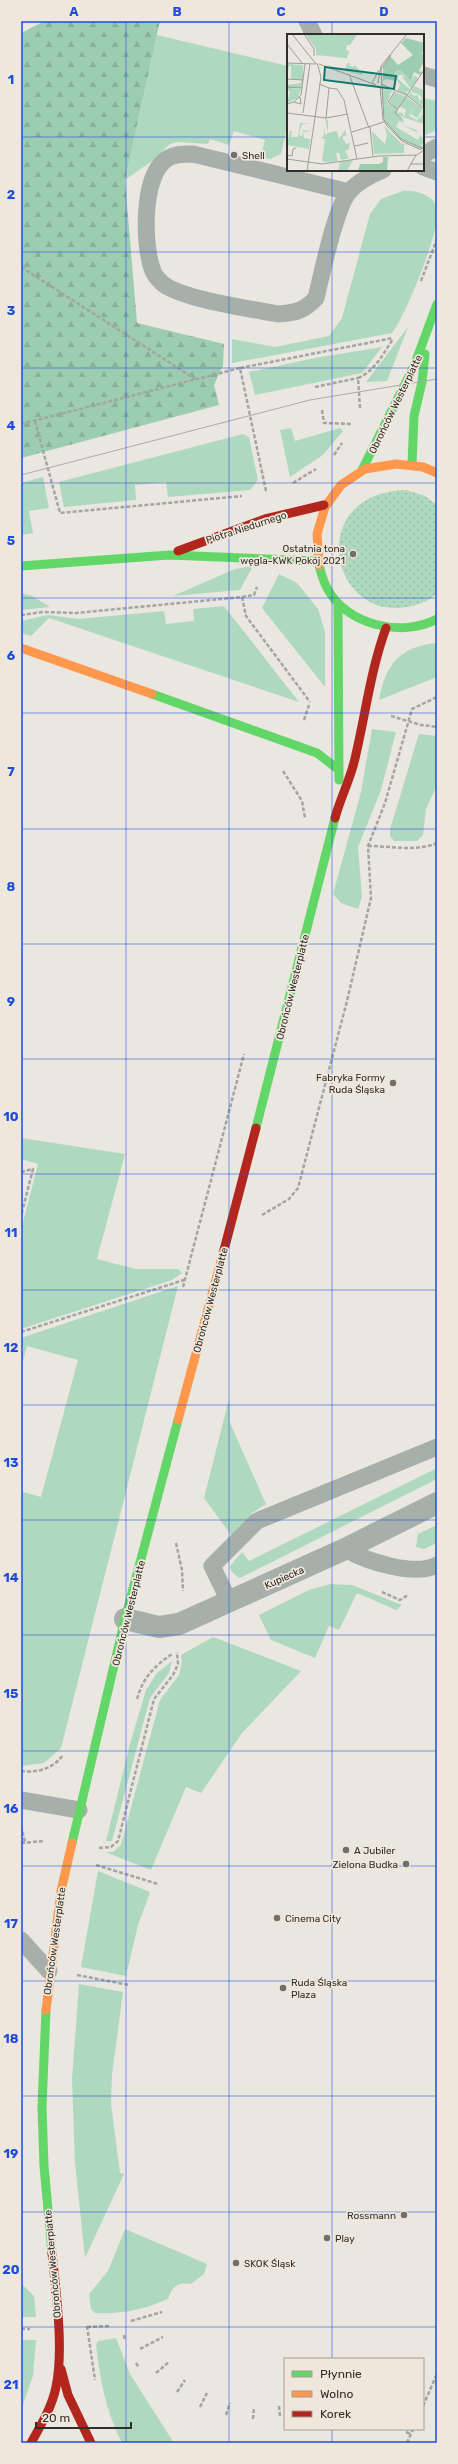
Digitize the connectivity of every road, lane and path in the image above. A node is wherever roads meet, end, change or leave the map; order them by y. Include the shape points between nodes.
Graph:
1 (307, 21) edge
2 (314, 34) edge
3 (424, 75) edge
4 (437, 79) edge
5 (437, 147) edge
6 (424, 154) edge
7 (424, 167) edge
8 (381, 171) edge
9 (437, 172) edge
10 (349, 192) junction
11 (21, 267) edge
12 (437, 304) edge
13 (426, 337) junction
14 (393, 338) dead end
15 (240, 368) junction
16 (358, 378) dead end
17 (196, 380) junction
18 (315, 386) dead end
19 (322, 410) dead end
20 (357, 418) dead end
21 (35, 421) junction
22 (21, 424) edge
23 (353, 424) junction
24 (350, 429) dead end
25 (344, 439) dead end
26 (330, 459) dead end
27 (412, 464) junction
28 (318, 468) dead end
29 (362, 470) junction
30 (437, 473) edge
31 (286, 485) dead end
32 (273, 491) dead end
33 (266, 493) junction
34 (258, 494) dead end
35 (250, 495) dead end
36 (324, 505) junction
37 (169, 555) junction
38 (316, 562) junction
39 (21, 566) edge
40 (338, 606) junction
41 (21, 615) edge
42 (436, 620) edge
43 (386, 628) junction
44 (21, 648) edge
45 (437, 697) edge
46 (338, 708) junction
47 (363, 711) junction
48 (409, 722) junction
49 (437, 727) edge
50 (339, 770) junction
51 (341, 796) junction
52 (437, 843) edge
53 (368, 846) junction
54 (21, 1172) edge
55 (21, 1216) edge
56 (258, 1217) dead end
57 (184, 1280) dead end
58 (21, 1332) edge
59 (437, 1447) edge
60 (437, 1503) edge
61 (176, 1539) dead end
62 (345, 1549) junction
63 (437, 1565) edge
64 (375, 1588) dead end
65 (414, 1592) dead end
66 (229, 1601) junction
67 (125, 1620) junction
68 (179, 1624) junction
69 (183, 1647) dead end
70 (177, 1651) junction
71 (135, 1704) dead end
72 (21, 1772) edge
73 (28, 1772) dead end
74 (21, 1800) edge
75 (80, 1810) junction
76 (21, 1826) edge
77 (45, 1841) dead end
78 (99, 1841) dead end
79 (25, 1842) junction
80 (21, 1843) edge
81 (98, 1848) junction
82 (96, 1854) dead end
83 (95, 1859) dead end
84 (94, 1864) junction
85 (92, 1871) dead end
86 (158, 1884) dead end
87 (21, 1940) edge
88 (75, 1970) dead end
89 (49, 1971) junction
90 (129, 1985) dead end
91 (162, 2312) dead end
92 (86, 2319) dead end
93 (132, 2321) dead end
94 (103, 2326) dead end
95 (111, 2326) dead end
96 (124, 2335) dead end
97 (163, 2336) dead end
98 (125, 2340) dead end
99 (140, 2349) dead end
100 (169, 2362) dead end
101 (136, 2363) dead end
102 (59, 2364) junction
103 (139, 2368) dead end
104 (156, 2373) dead end
105 (437, 2374) edge
106 (185, 2380) dead end
107 (96, 2388) dead end
108 (176, 2392) dead end
109 (207, 2393) dead end
110 (230, 2402) dead end
111 (424, 2404) edge
112 (279, 2406) dead end
113 (200, 2407) dead end
114 (254, 2407) dead end
115 (226, 2415) dead end
116 (280, 2416) dead end
117 (253, 2419) dead end
118 (413, 2430) edge
119 (406, 2432) dead end
120 (411, 2434) junction
121 (31, 2443) edge
122 (91, 2443) edge
123 (407, 2443) edge

1 - 2 lane
3 - 4 lane
5 - 6 lane
7 - 9 lane
8 - 10 lane via 363,179
10 - 10 lane via 340,206 316,298 306,308 294,314 278,314 174,291 153,273 149,258 146,201 154,178 164,161 178,154 193,154
11 - 17 path
12 - 13 street, Obrońców Westerplatte
13 - 27 street, Obrońców Westerplatte via 422,382 414,416
13 - 29 street, Obrońców Westerplatte
14 - 15 path
15 - 17 path
15 - 33 path
16 - 18 path
17 - 21 path
19 - 23 path via 324,423
20 - 23 path
21 - 22 path
21 - 35 path via 60,513
23 - 24 path
25 - 26 path
27 - 29 street via 386,463
27 - 30 street
28 - 31 path
29 - 36 street via 340,485
32 - 33 path
33 - 34 path
36 - 37 street, Piotra Niedurnego via 265,519
36 - 38 street via 315,536
37 - 38 street, Piotra Niedurnego
37 - 39 street, Piotra Niedurnego
38 - 40 street via 328,591
40 - 43 street via 362,620
40 - 46 street, Obrońców Westerplatte
41 - 46 path via 43,612 76,613 242,597 246,616 310,703
42 - 43 street via 415,626
43 - 47 street, Obrońców Westerplatte via 375,657
44 - 50 street via 317,753
45 - 48 path via 412,709
46 - 50 street, Obrońców Westerplatte
47 - 48 path via 385,713
47 - 51 street, Obrońców Westerplatte via 356,756
48 - 49 path
48 - 53 path via 385,803
50 - 51 street, Obrońców Westerplatte
51 - 67 street, Obrońców Westerplatte via 252,1144
52 - 53 path via 412,848
53 - 56 path via 371,898 298,1188 289,1198
54 - 55 path via 33,1169
57 - 58 path
59 - 66 lane via 257,1521 212,1566
60 - 62 street, Kupiecka
61 - 68 path via 184,1586
62 - 63 lane via 364,1559 408,1569 423,1570
62 - 66 street, Kupiecka
64 - 65 path via 400,1600
66 - 68 street, Kupiecka
67 - 68 street, Kupiecka via 159,1627
67 - 75 street, Obrońców Westerplatte
68 - 70 path
69 - 70 path
70 - 71 path via 149,1673 142,1683
70 - 81 path via 178,1664 173,1675 154,1699 118,1841 111,1847
72 - 73 path
74 - 75 lane
75 - 89 street, Obrońców Westerplatte via 60,1891
76 - 79 path
77 - 79 path
78 - 81 path
79 - 80 path
81 - 82 path
83 - 84 path
84 - 85 path
84 - 86 path
87 - 89 lane
88 - 90 path via 74,1975
89 - 102 street, Obrońców Westerplatte via 43,2058 43,2144 56,2290
91 - 93 path
92 - 107 path
94 - 95 path
96 - 98 path
97 - 99 path
100 - 104 path
101 - 103 path
102 - 121 street, Obrońców Westerplatte via 50,2407
102 - 122 street via 68,2395
105 - 111 path
106 - 108 path
109 - 113 path
110 - 115 path
112 - 116 path
114 - 117 path
118 - 120 path
119 - 120 path
120 - 123 path

